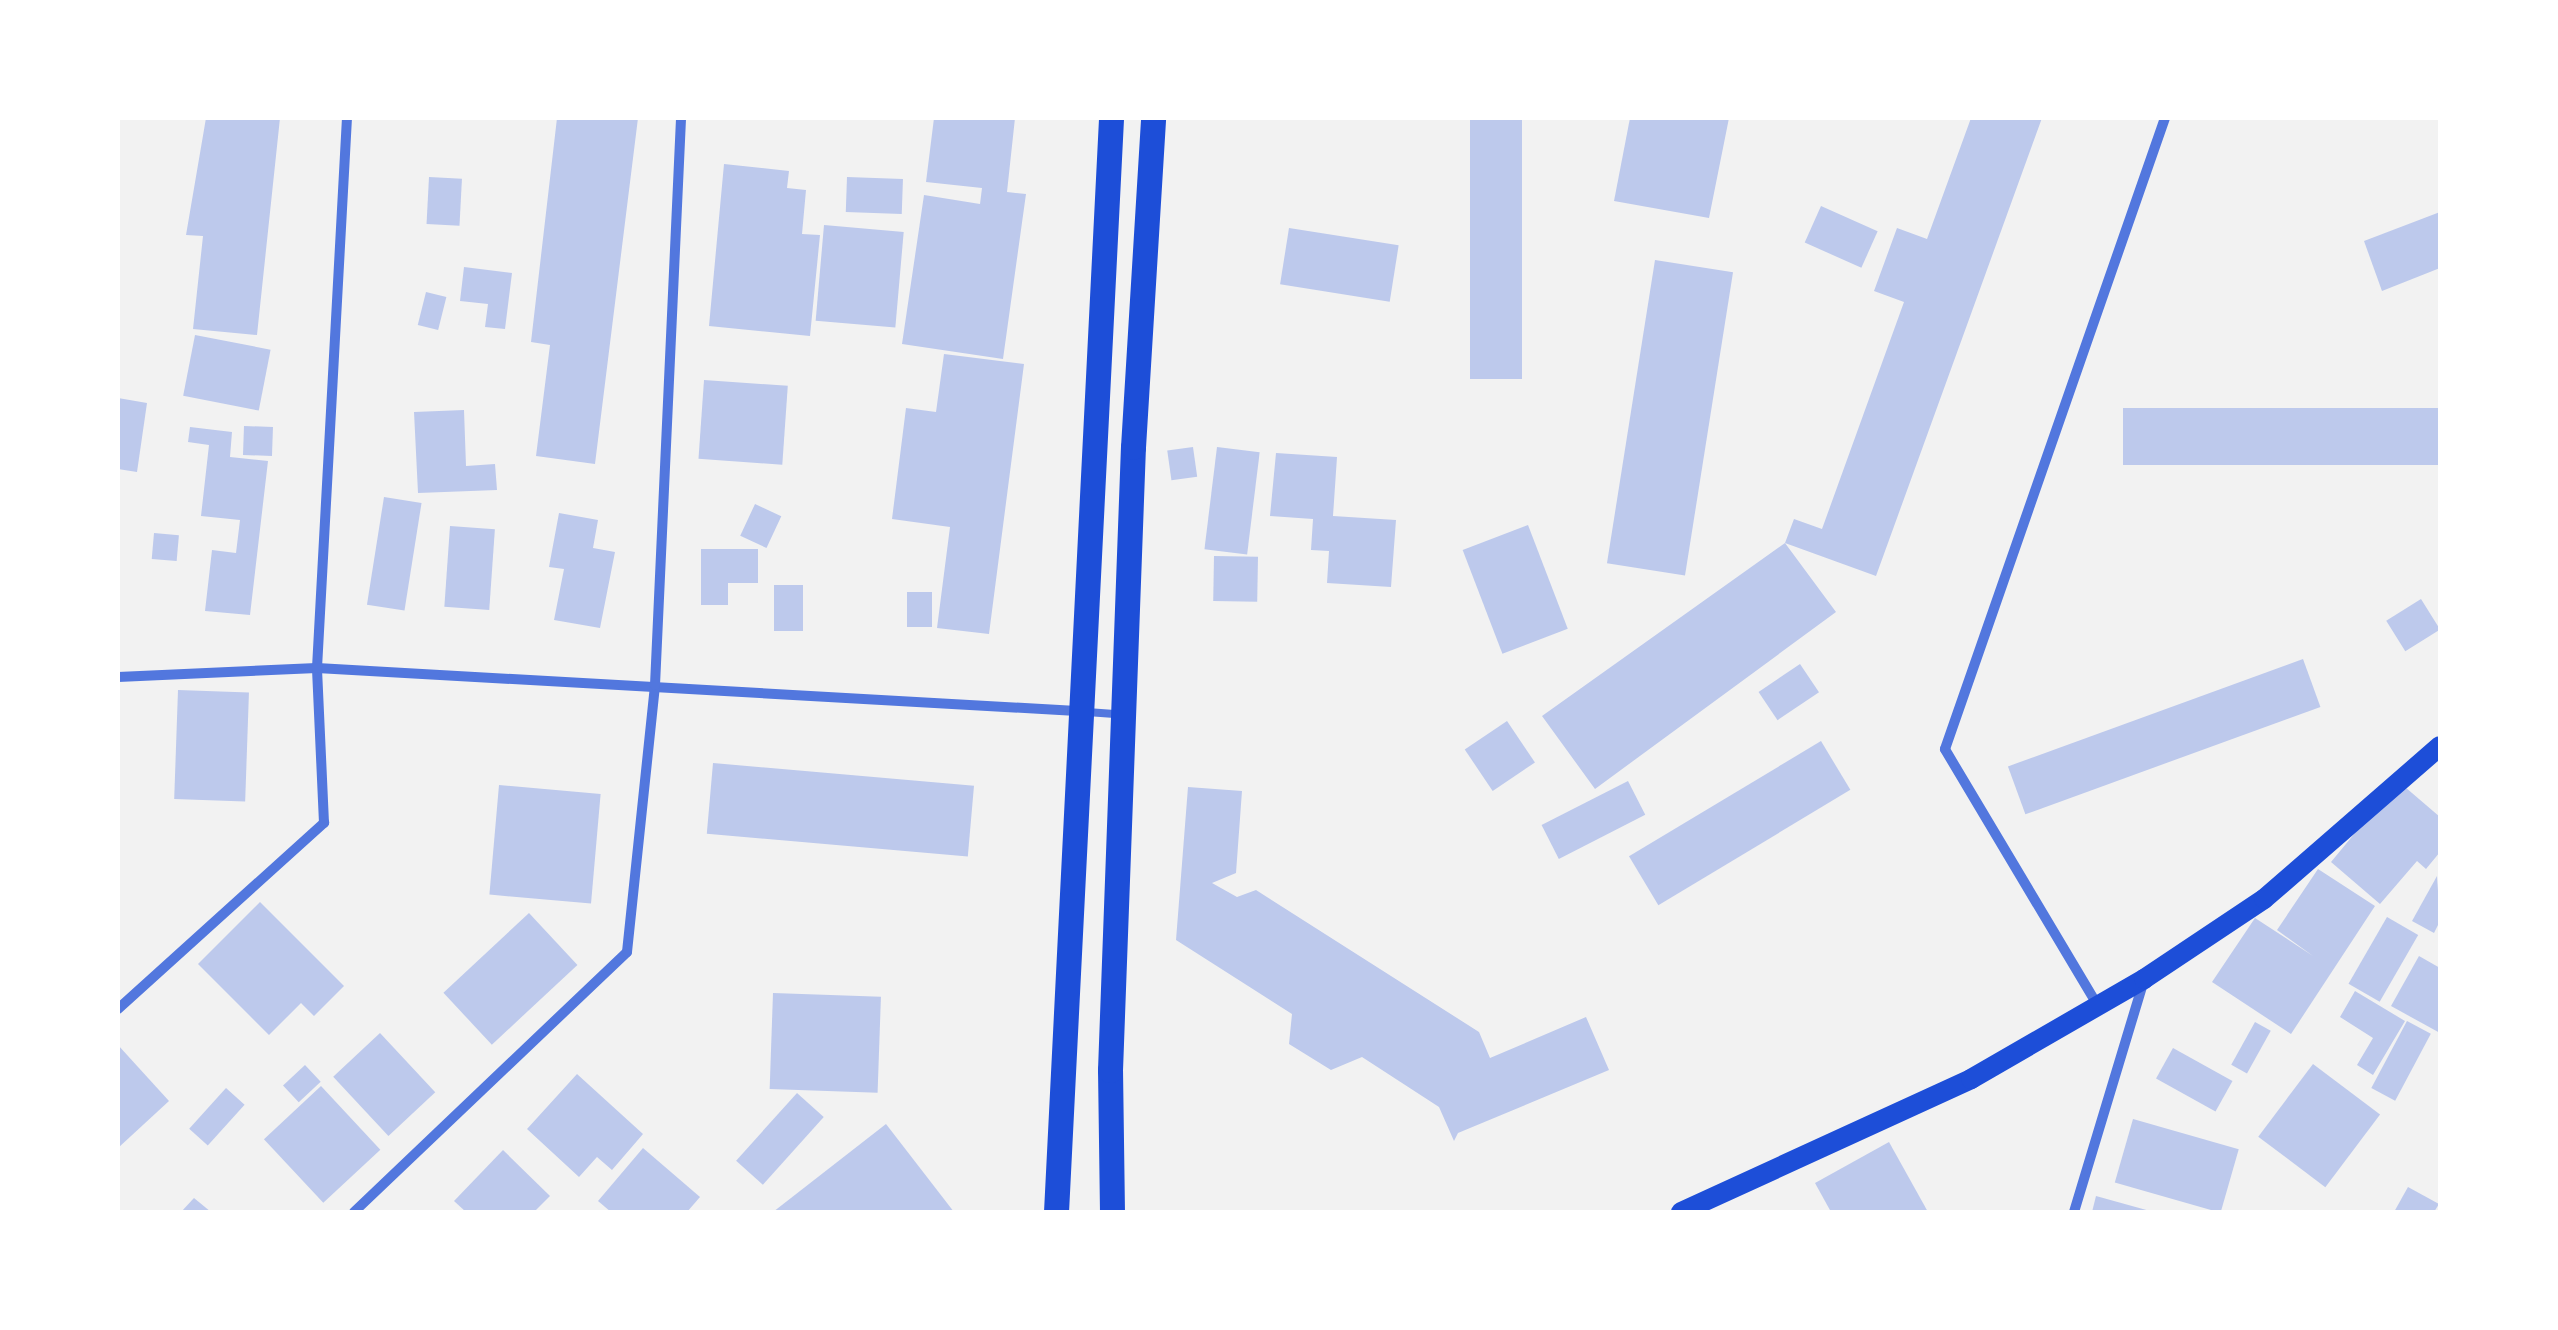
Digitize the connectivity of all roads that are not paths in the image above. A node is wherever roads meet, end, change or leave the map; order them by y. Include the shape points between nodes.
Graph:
1 (348, 118) edge
2 (681, 118) edge
3 (1111, 118) edge
4 (1153, 118) edge
5 (2166, 118) edge
6 (317, 668) junction
7 (118, 677) edge
8 (655, 685) junction
9 (1077, 712) junction
10 (1125, 714) junction
11 (2440, 746) edge
12 (2144, 980) junction
13 (2098, 1006) junction
14 (118, 1009) edge
15 (354, 1212) edge
16 (1056, 1212) edge
17 (1112, 1212) edge
18 (1681, 1212) edge
19 (2074, 1212) edge

1 - 6 street
2 - 8 street
3 - 9 main road
4 - 10 main road
5 - 13 street via 1945,749
6 - 7 street
6 - 8 street
6 - 14 street via 324,824
8 - 9 street
8 - 15 street via 628,952
9 - 10 lane
9 - 16 main road
10 - 17 main road via 1110,1070
11 - 12 main road via 2264,899
12 - 13 main road
12 - 19 street
13 - 18 main road via 1972,1079

